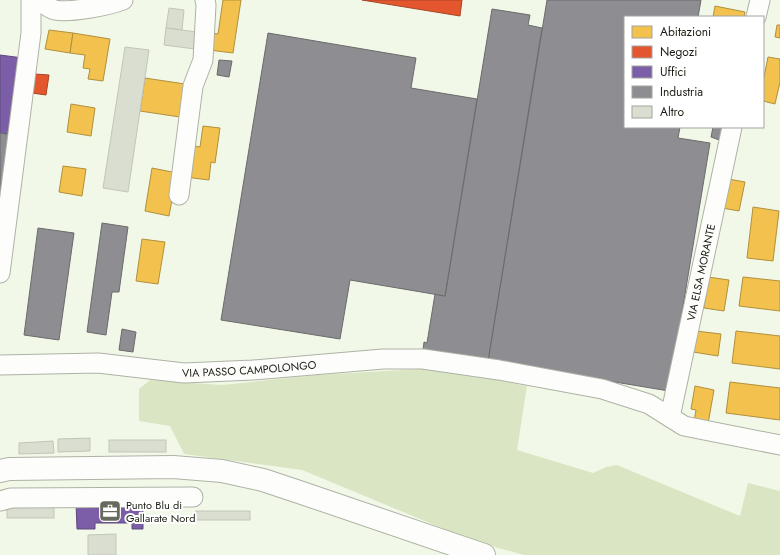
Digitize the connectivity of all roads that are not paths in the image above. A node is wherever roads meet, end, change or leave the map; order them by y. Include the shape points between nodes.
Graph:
1 (31, 0) edge
2 (39, 0) edge
3 (123, 0) edge
4 (205, 0) edge
5 (760, 0) edge
6 (756, 16) edge
7 (732, 128) edge
8 (179, 195) dead end
9 (0, 273) edge
10 (0, 365) edge
11 (670, 417) junction
12 (780, 446) edge
13 (0, 471) edge
14 (193, 497) dead end
15 (0, 501) edge
16 (484, 555) edge

1 - 9 street via 31,33
2 - 3 street via 47,7 64,11
4 - 8 street via 203,60 193,86
5 - 6 street
7 - 11 street, VIA ELSA MORANTE
10 - 11 street, VIA PASSO CAMPOLONGO via 98,363 184,373 383,359 423,359 602,389 649,404
11 - 12 street via 684,426
13 - 16 highway via 173,467 222,471 263,480
14 - 15 street via 11,498

